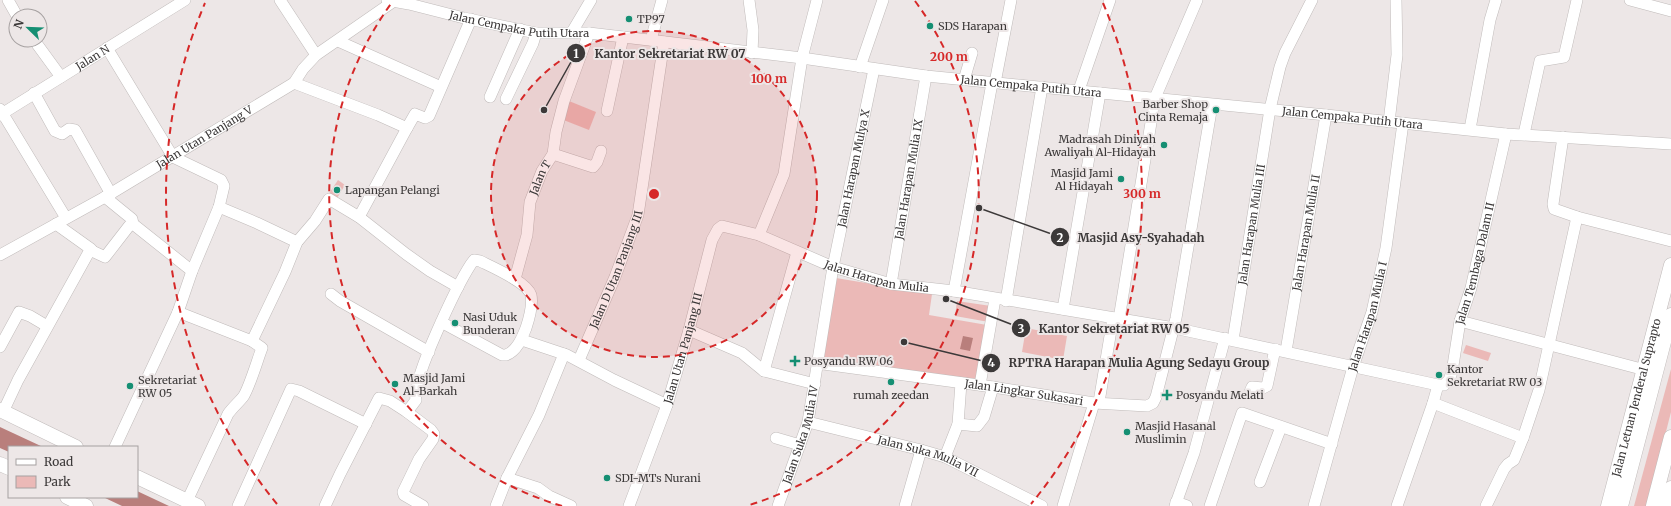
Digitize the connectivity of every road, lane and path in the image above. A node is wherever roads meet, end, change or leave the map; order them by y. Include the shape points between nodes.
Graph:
1 (185, 0) edge
2 (280, 0) edge
3 (591, 0) edge
4 (662, 0) edge
5 (749, 0) edge
6 (817, 0) edge
7 (883, 0) edge
8 (1011, 0) edge
9 (1110, 0) edge
10 (1197, 0) edge
11 (1312, 0) edge
12 (1396, 0) edge
13 (1496, 0) edge
14 (1577, 0) edge
15 (1630, 0) edge
16 (391, 1) edge
17 (410, 2) edge
18 (1671, 11) edge
19 (471, 19) junction
20 (520, 30) junction
21 (572, 32) junction
22 (536, 33) junction
23 (589, 33) junction
24 (624, 37) junction
25 (651, 40) junction
26 (338, 41) junction
27 (664, 42) junction
28 (40, 48) edge
29 (107, 48) junction
30 (752, 53) junction
31 (972, 53) dead end
32 (316, 55) junction
33 (802, 58) junction
34 (860, 67) junction
35 (874, 69) junction
36 (926, 76) junction
37 (61, 77) junction
38 (964, 80) junction
39 (294, 82) junction
40 (994, 83) junction
41 (441, 86) junction
42 (1042, 87) junction
43 (1079, 90) junction
44 (34, 93) junction
45 (1100, 93) junction
46 (490, 97) dead end
47 (1155, 98) junction
48 (506, 99) dead end
49 (1212, 105) junction
50 (1270, 109) junction
51 (607, 111) dead end
52 (1, 112) edge
53 (1326, 115) junction
54 (1389, 122) junction
55 (1403, 123) junction
56 (406, 128) junction
57 (1470, 130) junction
58 (1506, 134) junction
59 (1524, 134) junction
60 (1564, 137) junction
61 (1671, 144) edge
62 (601, 151) dead end
63 (553, 154) junction
64 (173, 157) junction
65 (108, 196) junction
66 (219, 207) junction
67 (359, 217) junction
68 (1576, 217) junction
69 (66, 218) junction
70 (56, 224) junction
71 (133, 224) junction
72 (759, 235) junction
73 (1671, 241) edge
74 (297, 242) junction
75 (91, 249) junction
76 (797, 252) junction
77 (0, 255) edge
78 (1671, 265) edge
79 (833, 267) junction
80 (192, 271) junction
81 (515, 280) junction
82 (891, 284) junction
83 (458, 287) junction
84 (954, 291) junction
85 (331, 294) dead end
86 (995, 299) junction
87 (1006, 301) junction
88 (1063, 309) junction
89 (178, 312) junction
90 (1671, 315) edge
91 (1116, 318) junction
92 (1460, 321) junction
93 (441, 322) junction
94 (47, 326) junction
95 (1174, 328) junction
96 (689, 330) junction
97 (1229, 339) junction
98 (522, 340) junction
99 (252, 342) junction
100 (1549, 346) junction
101 (0, 347) edge
102 (1280, 350) junction
103 (430, 352) junction
104 (564, 354) junction
105 (579, 360) junction
106 (816, 363) junction
107 (1353, 367) junction
108 (1644, 370) junction
109 (764, 371) junction
110 (961, 383) junction
111 (815, 384) junction
112 (980, 385) junction
113 (1438, 385) junction
114 (993, 387) junction
115 (1248, 394) dead end
116 (1096, 402) junction
117 (1433, 403) junction
118 (667, 405) junction
119 (2, 411) edge
120 (407, 412) junction
121 (808, 422) junction
122 (366, 424) junction
123 (958, 424) junction
124 (1281, 427) junction
125 (1671, 437) edge
126 (776, 438) dead end
127 (1524, 438) junction
128 (1332, 444) junction
129 (800, 445) junction
130 (74, 446) edge
131 (115, 446) edge
132 (921, 450) junction
133 (945, 458) junction
134 (138, 477) edge
135 (507, 478) junction
136 (1260, 482) dead end
137 (1671, 488) edge
138 (192, 504) edge
139 (1036, 504) edge
140 (1179, 505) edge
141 (238, 506) edge
142 (325, 506) edge
143 (423, 506) edge
144 (496, 506) edge
145 (571, 506) edge
146 (629, 506) edge
147 (778, 506) edge
148 (906, 506) edge
149 (1063, 506) edge
150 (1210, 506) edge
151 (1314, 506) edge
152 (1397, 506) edge
153 (1486, 506) edge
154 (1608, 506) edge
155 (1621, 506) edge
156 (1653, 506) edge
157 (1666, 506) edge

1 - 29 street, Jalan N
2 - 32 street
3 - 21 street
4 - 25 street
5 - 30 street via 753,30
6 - 33 street
7 - 34 street
8 - 40 street
9 - 43 street
10 - 47 street
11 - 50 street, Jalan Harapan Mulia III via 1285,53
12 - 54 street via 1397,55
13 - 57 street
14 - 59 street via 1564,57 1540,62
15 - 18 street
16 - 17 street, Jalan Cempaka Putih Utara
16 - 26 street, Jalan Utan Panjang V
17 - 19 street, Jalan Cempaka Putih Utara
19 - 20 street, Jalan Cempaka Putih Utara
19 - 41 street
20 - 22 street, Jalan Cempaka Putih Utara
20 - 46 street
21 - 22 street, Jalan Cempaka Putih Utara
21 - 23 street, Jalan Cempaka Putih Utara
22 - 48 street
23 - 24 street, Jalan Cempaka Putih Utara
23 - 63 street, Jalan T via 564,101
24 - 25 street, Jalan Cempaka Putih Utara
24 - 51 street
25 - 27 street, Jalan Cempaka Putih Utara
26 - 32 street, Jalan Utan Panjang V
26 - 41 street
27 - 30 street, Jalan Cempaka Putih Utara
27 - 105 street, Jalan D Utan Panjang III via 638,215 615,277
28 - 37 street
29 - 37 street, Jalan N
29 - 64 street
30 - 33 street, Jalan Cempaka Putih Utara
31 - 38 street
32 - 39 street, Jalan Utan Panjang V
33 - 34 street, Jalan Cempaka Putih Utara
33 - 72 street via 784,174
34 - 35 street, Jalan Cempaka Putih Utara
35 - 36 street, Jalan Cempaka Putih Utara
35 - 79 street, Jalan Harapan Mulya X
36 - 38 street, Jalan Cempaka Putih Utara
36 - 82 street, Jalan Harapan Mulia IX
37 - 44 street, Jalan N
38 - 40 street, Jalan Cempaka Putih Utara
39 - 56 street
39 - 64 street, Jalan Utan Panjang V
40 - 42 street, Jalan Cempaka Putih Utara
40 - 84 street
41 - 56 street via 429,116 425,118 415,114
42 - 43 street, Jalan Cempaka Putih Utara
42 - 87 street
43 - 45 street, Jalan Cempaka Putih Utara
44 - 52 street, Jalan N
44 - 65 street via 55,131 62,134 69,129 76,130
45 - 47 street, Jalan Cempaka Putih Utara
45 - 88 street
47 - 49 street, Jalan Cempaka Putih Utara
47 - 91 street
49 - 50 street, Jalan Cempaka Putih Utara
49 - 95 street, Jalan Lingkar Sukasari
50 - 53 street, Jalan Cempaka Putih Utara
50 - 97 street, Jalan Harapan Mulia III
52 - 69 street
53 - 54 street, Jalan Cempaka Putih Utara
53 - 102 street, Jalan Harapan Mulia II
54 - 55 street, Jalan Cempaka Putih Utara
55 - 57 street, Jalan Cempaka Putih Utara
55 - 107 street, Jalan Harapan Mulia I via 1386,248 1372,312
56 - 67 street
57 - 58 street, Jalan Cempaka Putih Utara
58 - 59 street, Jalan Cempaka Putih Utara
58 - 92 street, Jalan Tembaga Dalam II via 1472,288
59 - 60 street, Jalan Cempaka Putih Utara
60 - 61 street, Jalan Cempaka Putih Utara
60 - 68 street via 1553,204 1558,212
62 - 63 street via 593,167
63 - 81 street, Jalan T via 542,171 530,202 527,235
64 - 65 street, Jalan Utan Panjang V
64 - 66 street via 223,181
65 - 69 street, Jalan Utan Panjang V
65 - 71 street via 132,219
66 - 74 street
66 - 80 street
67 - 74 street via 329,199
67 - 83 street via 430,271
68 - 73 street
68 - 100 street
69 - 70 street, Jalan Utan Panjang V
70 - 75 street
70 - 77 street, Jalan Utan Panjang V
71 - 75 street via 105,257
71 - 80 street
72 - 76 street, Jalan Harapan Mulia
72 - 96 street, Jalan Utan Panjang III via 727,226 718,229 712,240
74 - 99 street
75 - 94 street
76 - 79 street, Jalan Harapan Mulia
76 - 109 street
78 - 108 main road, Jalan Letnan Jenderal Suprapto
79 - 82 street, Jalan Harapan Mulia
79 - 106 street, Jalan Suka Mulia IV
80 - 89 street
81 - 83 street via 474,260
81 - 98 street via 531,295 528,323
82 - 84 street, Jalan Harapan Mulia
83 - 93 street
84 - 86 street, Jalan Harapan Mulia
85 - 103 street
86 - 87 street, Jalan Harapan Mulia
86 - 112 street
87 - 88 street, Jalan Harapan Mulia
88 - 91 street, Jalan Harapan Mulia
89 - 99 street
89 - 131 street
90 - 155 main road, Jalan Letnan Jenderal Suprapto
91 - 95 street, Jalan Harapan Mulia
91 - 116 street
92 - 100 street
92 - 113 street, Jalan Tembaga Dalam II via 1449,380 1444,385
93 - 98 street via 502,355 509,354
93 - 103 street
94 - 101 street via 19,312
94 - 119 street
95 - 97 street, Jalan Harapan Mulia
95 - 116 street, Jalan Lingkar Sukasari via 1153,403 1147,406
96 - 109 street via 742,353
96 - 118 street, Jalan Utan Panjang III
97 - 102 street, Jalan Harapan Mulia
97 - 140 street, Jalan Harapan Mulia III
98 - 104 street
99 - 138 street via 262,348 246,390 228,414
100 - 108 street
100 - 127 street
102 - 107 street, Jalan Harapan Mulia
102 - 115 street, Jalan Harapan Mulia II via 1267,386 1252,387
103 - 120 street via 419,379 416,400
104 - 105 street
104 - 135 street via 539,415
105 - 118 street
106 - 110 street, Jalan Lingkar Sukasari
106 - 111 street, Jalan Suka Mulia IV
107 - 113 street
107 - 128 street, Jalan Harapan Mulia I
108 - 154 main road, Jalan Letnan Jenderal Suprapto
109 - 111 street
110 - 112 street, Jalan Lingkar Sukasari
110 - 123 street
111 - 121 street, Jalan Suka Mulia IV
112 - 114 street, Jalan Lingkar Sukasari
113 - 117 street
114 - 116 street, Jalan Lingkar Sukasari
114 - 123 street via 984,416 977,426
116 - 149 street
117 - 127 street
117 - 152 street
118 - 146 street, Jalan Utan Panjang III
119 - 130 main road
120 - 122 street via 390,401 379,398
120 - 143 street via 434,434 403,492
121 - 129 street, Jalan Suka Mulia IV
121 - 132 street, Jalan Suka Mulia VII
122 - 141 street via 291,389
122 - 142 street
123 - 133 street
124 - 128 street
124 - 136 street
124 - 150 street via 1242,413
125 - 156 main road
126 - 129 street
127 - 153 street via 1514,460 1504,468
128 - 151 street, Jalan Harapan Mulia I
129 - 147 street, Jalan Suka Mulia IV
132 - 133 street, Jalan Suka Mulia VII
132 - 148 street
133 - 139 street, Jalan Suka Mulia VII
134 - 138 main road
135 - 144 street
135 - 145 street via 538,488
137 - 157 main road

